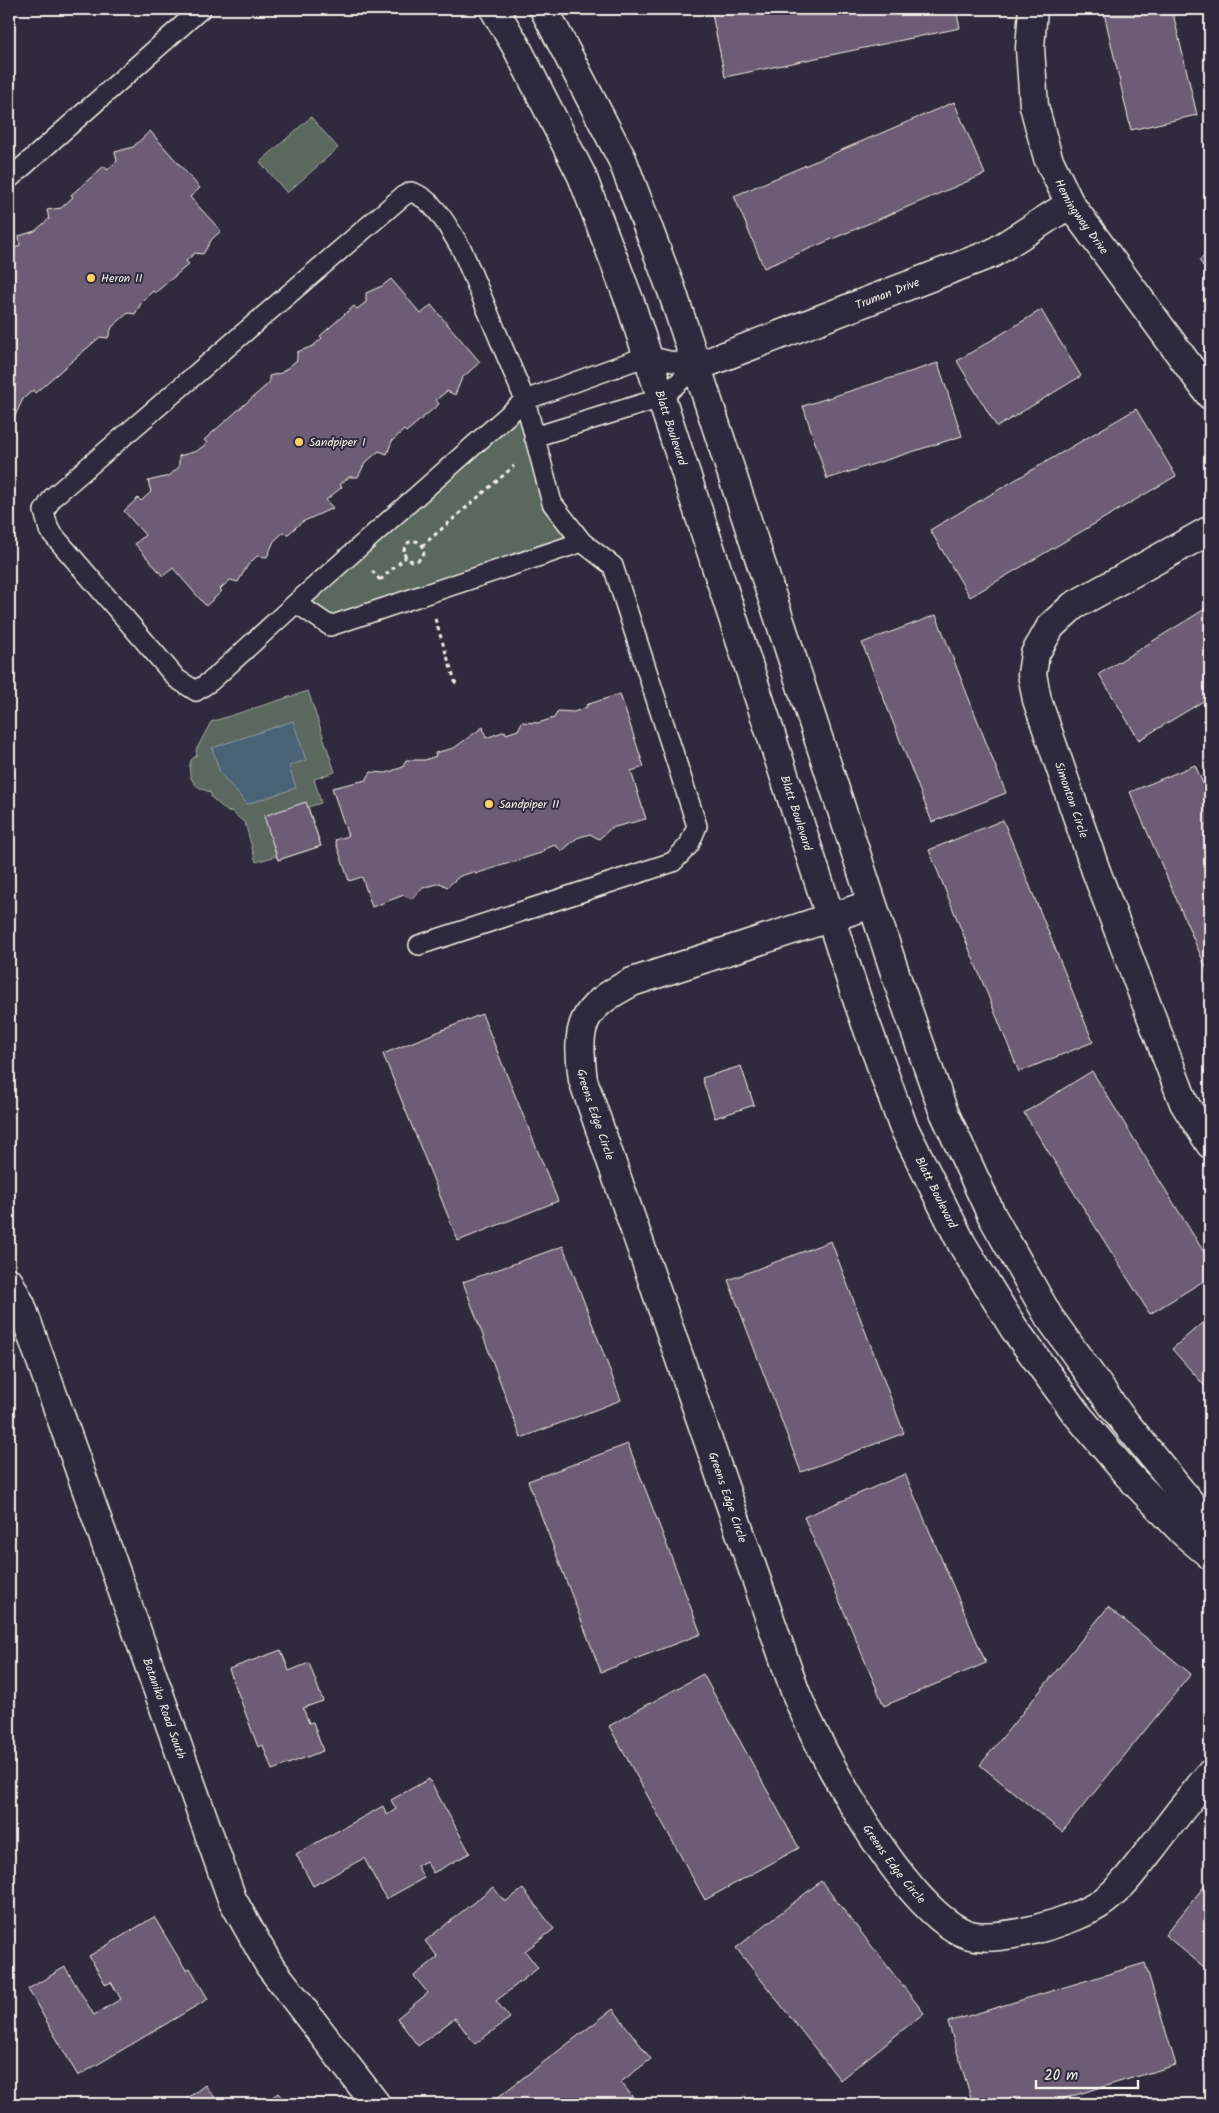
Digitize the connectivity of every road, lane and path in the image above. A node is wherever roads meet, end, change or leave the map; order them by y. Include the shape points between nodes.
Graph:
1 (201, 9) edge
2 (494, 9) edge
3 (544, 9) edge
4 (1033, 9) edge
5 (12, 168) edge
6 (1070, 204) junction
7 (647, 356) junction
8 (696, 367) junction
9 (1210, 395) edge
10 (661, 398) junction
11 (525, 400) junction
12 (535, 442) junction
13 (1210, 530) edge
14 (582, 542) junction
15 (422, 546) junction
16 (417, 561) junction
17 (428, 593) junction
18 (296, 603) junction
19 (456, 684) dead end
20 (872, 904) junction
21 (832, 917) junction
22 (419, 945) dead end
23 (1210, 1144) edge
24 (9, 1282) edge
25 (1210, 1527) edge
26 (1210, 1555) edge
27 (1210, 1774) edge
28 (376, 2104) edge

1 - 5 lane
2 - 7 street, Blatt Boulevard via 582,176
3 - 8 street via 622,159 672,291
4 - 6 street, Hemingway Drive via 1030,48 1034,106 1048,158
6 - 8 street, Truman Drive via 993,253
6 - 9 street, Hemingway Drive
7 - 8 lane
7 - 10 street, Blatt Boulevard
7 - 11 lane
8 - 10 lane
8 - 20 street
10 - 12 lane
10 - 21 street, Blatt Boulevard
11 - 12 lane
11 - 18 lane
11 - 18 lane via 462,250 430,204 411,192 53,497 44,510 49,530 176,679 196,690 211,681
12 - 14 lane via 552,503
12 - 15 path
13 - 23 street, Simonton Circle via 1073,606 1051,626 1035,654 1032,674 1037,700 1096,870 1184,1104
14 - 17 lane
14 - 22 lane via 614,566 697,826 689,845 673,862
15 - 16 path via 424,554
15 - 16 path via 413,541 405,547 404,554 408,559
16 - 17 path
17 - 18 lane via 330,626
17 - 19 path
20 - 21 street, Greens Edge Circle
20 - 25 street via 943,1110 992,1216 1049,1317 1120,1416
21 - 26 street, Blatt Boulevard via 903,1126 962,1244 1013,1327 1075,1412 1128,1475 1184,1534
21 - 27 street, Greens Edge Circle via 632,982 604,996 585,1017 579,1048 583,1080 808,1724 887,1856 940,1917 974,1937 1015,1934 1071,1918 1104,1902 1127,1880
24 - 28 street, Botaniko Road South via 24,1314 232,1899 269,1965

